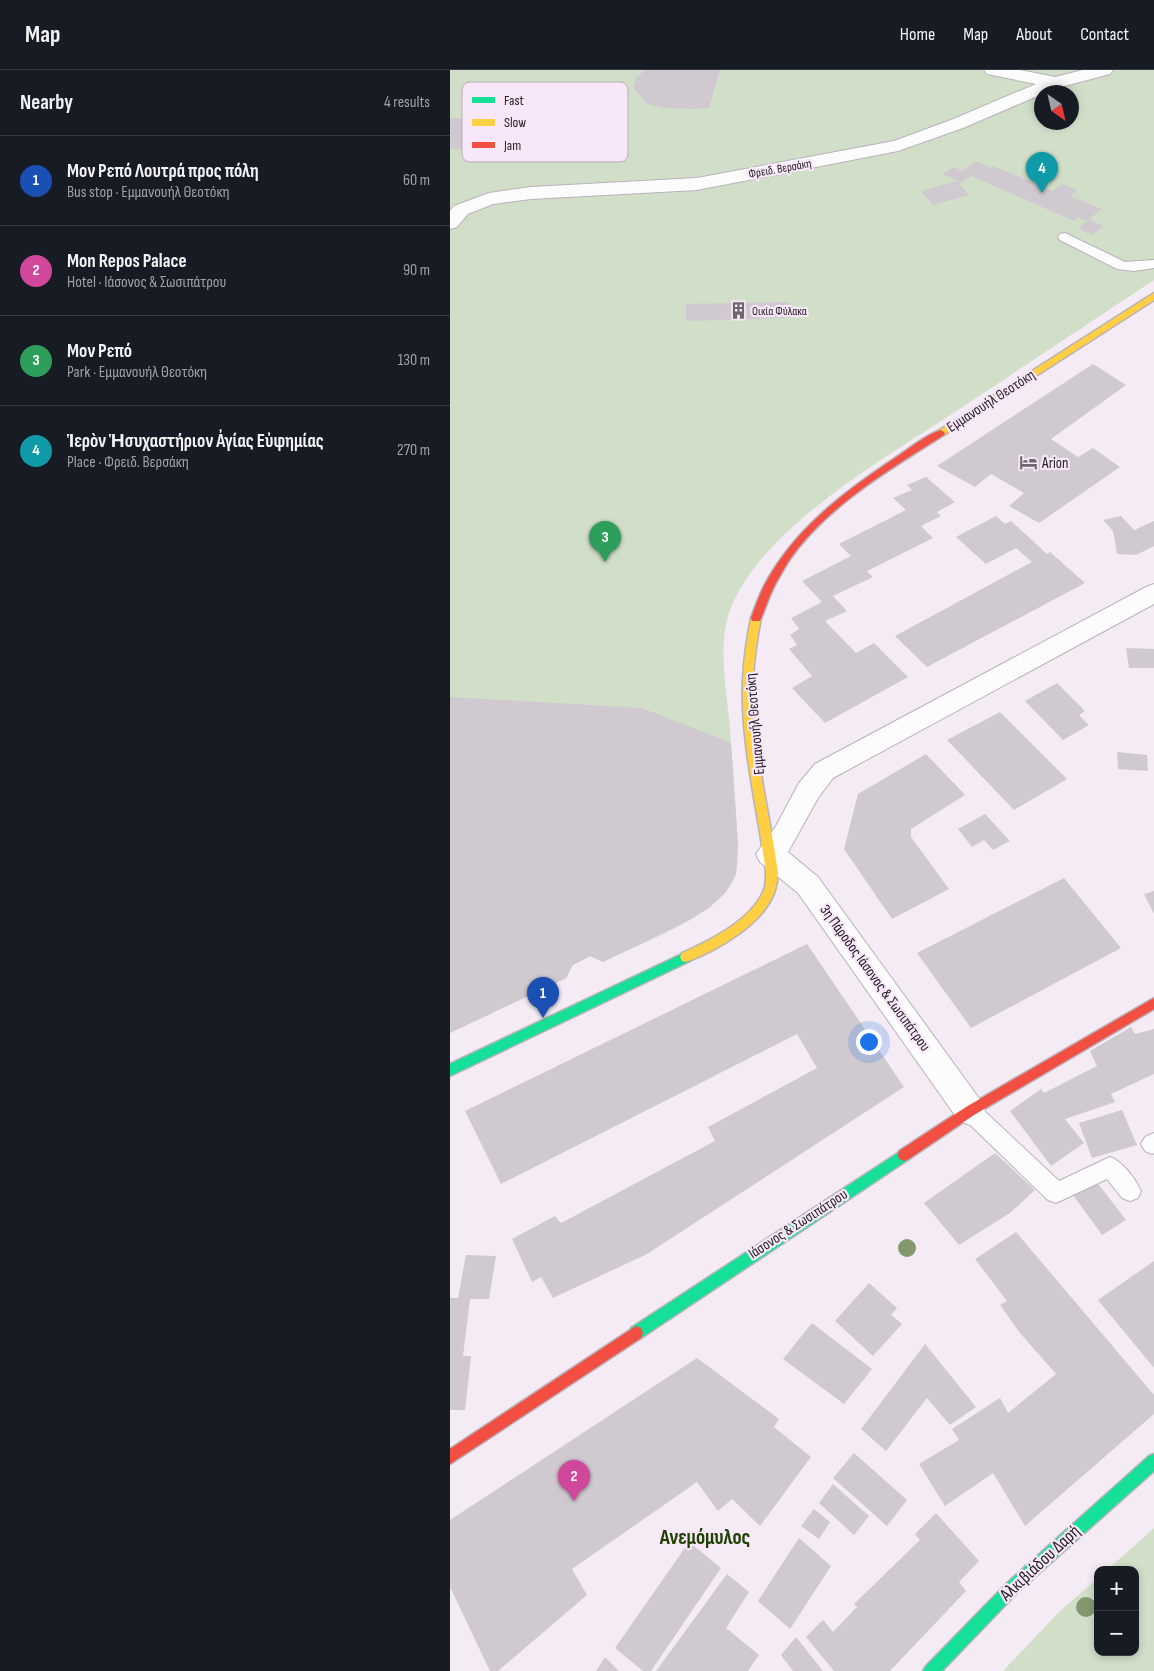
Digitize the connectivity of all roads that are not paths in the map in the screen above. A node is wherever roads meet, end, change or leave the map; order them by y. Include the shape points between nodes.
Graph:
1 (993, 70) edge
2 (1104, 70) edge
3 (1055, 82) junction
4 (450, 223) edge
5 (1065, 237) dead end
6 (1154, 264) edge
7 (1154, 296) edge
8 (1154, 592) edge
9 (770, 854) junction
10 (1154, 1003) edge
11 (450, 1070) edge
12 (970, 1111) junction
13 (1130, 1191) dead end
14 (450, 1457) edge
15 (1154, 1461) edge
16 (931, 1671) edge

1 - 3 street
2 - 3 street, Φρειδ. Βερσάκη
3 - 4 street, Φρειδ. Βερσάκη via 898,146 697,184 531,193 490,199 461,210
5 - 6 lane via 1122,266
7 - 9 main road, Εμμανουήλ Θεοτόκη via 853,494 821,521 778,568 754,623 750,665 751,716
8 - 9 street via 824,772 810,788 790,827
9 - 11 main road, Εμμανουήλ Θεοτόκη via 768,895 730,934 690,957
9 - 12 street, 3η Πάροδος Ιάσονος & Σωσιπάτρου via 808,885
10 - 12 main road, Ιάσονος & Σωσιπάτρου
12 - 13 lane via 1056,1193 1110,1167
12 - 14 main road, Ιάσονος & Σωσιπάτρου
15 - 16 main road, Αλκιβιάδου Δαρή via 1012,1588

